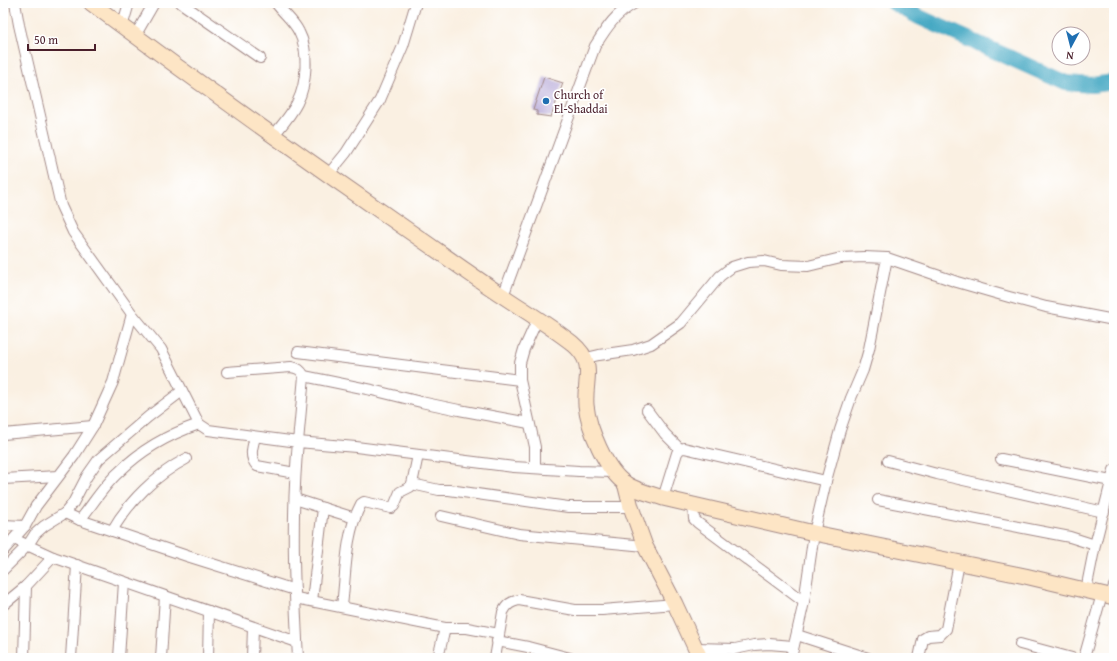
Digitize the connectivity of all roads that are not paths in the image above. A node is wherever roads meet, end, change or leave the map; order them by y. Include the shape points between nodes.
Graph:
1 (15, 3) edge
2 (91, 3) edge
3 (129, 3) edge
4 (154, 3) edge
5 (181, 3) edge
6 (276, 3) edge
7 (416, 3) edge
8 (635, 3) edge
9 (122, 26) junction
10 (135, 36) junction
11 (260, 58) dead end
12 (274, 135) junction
13 (328, 175) junction
14 (887, 258) junction
15 (503, 296) junction
16 (132, 314) junction
17 (538, 318) junction
18 (1114, 320) edge
19 (298, 352) dead end
20 (586, 358) junction
21 (227, 372) dead end
22 (304, 376) junction
23 (520, 380) junction
24 (182, 391) junction
25 (647, 410) dead end
26 (529, 423) junction
27 (199, 424) junction
28 (93, 426) junction
29 (3, 434) edge
30 (255, 438) junction
31 (298, 442) junction
32 (680, 449) junction
33 (418, 455) junction
34 (186, 459) dead end
35 (1001, 459) dead end
36 (888, 460) dead end
37 (535, 468) junction
38 (1114, 470) edge
39 (613, 472) junction
40 (295, 473) junction
41 (58, 476) junction
42 (3, 479) edge
43 (826, 481) junction
44 (1111, 481) junction
45 (625, 483) junction
46 (412, 484) junction
47 (663, 498) junction
48 (295, 499) junction
49 (878, 500) dead end
50 (1111, 501) edge
51 (693, 505) junction
52 (631, 507) junction
53 (323, 508) junction
54 (1104, 512) junction
55 (65, 513) junction
56 (441, 516) dead end
57 (355, 518) junction
58 (80, 520) junction
59 (3, 525) edge
60 (25, 526) junction
61 (112, 531) junction
62 (814, 533) junction
63 (14, 539) junction
64 (28, 545) junction
65 (1095, 545) junction
66 (645, 546) junction
67 (3, 551) edge
68 (53, 557) junction
69 (959, 563) junction
70 (77, 565) junction
71 (3, 570) edge
72 (124, 582) junction
73 (26, 586) junction
74 (1086, 590) junction
75 (1110, 593) edge
76 (296, 594) junction
77 (164, 596) junction
78 (312, 601) junction
79 (804, 602) junction
80 (675, 604) junction
81 (3, 605) edge
82 (342, 606) junction
83 (209, 612) junction
84 (253, 627) junction
85 (445, 628) junction
86 (797, 635) junction
87 (498, 638) junction
88 (297, 642) junction
89 (1020, 644) dead end
90 (793, 646) junction
91 (698, 653) edge
92 (24, 658) edge
93 (71, 658) edge
94 (119, 658) edge
95 (161, 658) edge
96 (208, 658) edge
97 (252, 658) edge
98 (298, 658) edge
99 (438, 658) edge
100 (495, 658) edge
101 (570, 658) edge
102 (791, 658) edge
103 (868, 658) edge
104 (920, 658) edge
105 (1072, 658) edge
106 (1084, 658) edge

1 - 16 street via 61,206 73,232
2 - 9 street
3 - 9 street
4 - 10 street
5 - 11 street
6 - 12 street via 298,30 304,43 305,56 302,92 291,113
7 - 13 street via 403,46 380,100 350,148
8 - 15 street via 623,10 608,25 595,46
9 - 10 street
10 - 12 street
12 - 13 street
13 - 15 street
14 - 18 street via 957,282 1046,307
14 - 20 street via 841,258 808,266 781,265 764,261 732,267 720,276 681,323 651,344 633,350
14 - 43 street via 869,349 840,430
15 - 17 street
16 - 24 street via 161,349
16 - 28 street via 113,382
17 - 20 street via 573,344
17 - 23 street via 524,349 520,363
19 - 23 street
20 - 39 street via 588,419
21 - 22 street via 291,367 298,368
22 - 26 street
22 - 31 street
23 - 26 street
24 - 27 street
24 - 55 street via 99,459
25 - 32 street
26 - 37 street via 535,447
27 - 30 street via 208,430
27 - 58 street via 167,437 139,455 118,472
28 - 29 street
28 - 41 street
30 - 31 street
30 - 40 street via 251,453 257,466
31 - 33 street
31 - 40 street
32 - 43 street via 688,448
32 - 47 street
33 - 37 street
33 - 46 street
34 - 61 street via 171,467 137,498
35 - 44 street
36 - 54 street via 937,474
37 - 39 street
38 - 44 street
39 - 45 street
40 - 48 street
41 - 42 street
41 - 60 street
43 - 62 street
44 - 50 street
45 - 47 street
45 - 52 street
46 - 52 street via 568,507
46 - 57 street via 410,488 400,492 391,508 364,502
47 - 51 street
48 - 53 street
48 - 76 street via 293,527
49 - 65 street via 1070,536
50 - 54 street
51 - 62 street
51 - 79 street via 694,519 698,523
52 - 66 street
53 - 57 street
53 - 78 street
54 - 65 street
55 - 58 street
55 - 64 street via 44,526
56 - 66 street via 519,534
57 - 82 street
58 - 61 street
59 - 60 street
60 - 63 street
61 - 76 street
62 - 69 street
62 - 79 street
63 - 64 street
63 - 67 street
64 - 68 street
64 - 71 street
65 - 74 street
66 - 80 street
68 - 70 street
68 - 73 street
69 - 74 street
69 - 104 street via 946,629 940,635 923,639
70 - 72 street
70 - 93 street
72 - 77 street
72 - 94 street
73 - 81 street
73 - 92 street
74 - 75 street
75 - 106 street
76 - 78 street
76 - 88 street
77 - 83 street
77 - 95 street
78 - 82 street
79 - 86 street
80 - 87 street via 575,610 512,601 506,605 503,612
80 - 91 street
82 - 85 street
83 - 84 street
83 - 96 street
84 - 88 street
84 - 97 street
85 - 87 street via 467,628
85 - 99 street
86 - 90 street
86 - 103 street
87 - 100 street
87 - 101 street
88 - 98 street
89 - 105 street
90 - 91 street via 754,645
90 - 102 street

